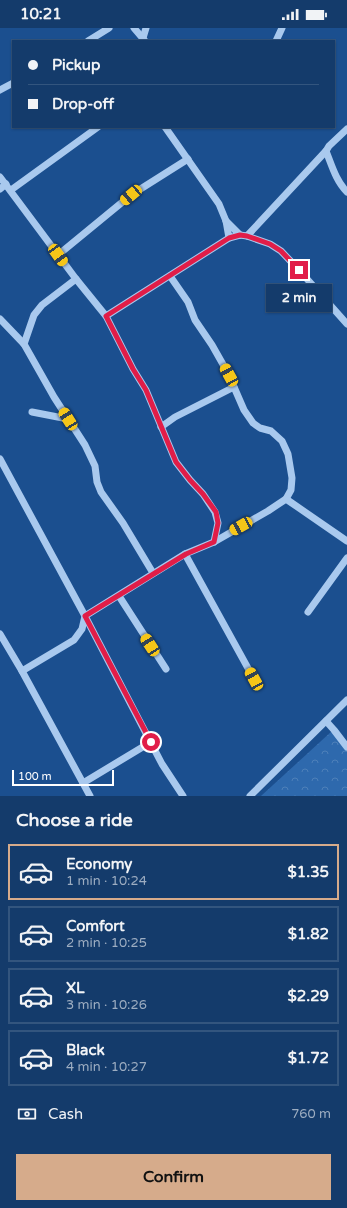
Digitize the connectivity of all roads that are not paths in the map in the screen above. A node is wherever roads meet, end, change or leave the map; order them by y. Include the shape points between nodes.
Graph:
1 (109, 28) edge
2 (134, 28) edge
3 (146, 28) edge
4 (282, 28) edge
5 (144, 39) edge
6 (90, 40) edge
7 (276, 40) edge
8 (12, 84) edge
9 (0, 90) edge
10 (97, 128) edge
11 (166, 128) edge
12 (347, 129) edge
13 (326, 151) junction
14 (188, 159) junction
15 (0, 176) edge
16 (9, 187) junction
17 (0, 189) edge
18 (347, 192) edge
19 (226, 221) junction
20 (244, 235) junction
21 (229, 238) junction
22 (58, 255) junction
23 (170, 276) junction
24 (76, 279) junction
25 (106, 316) junction
26 (0, 319) edge
27 (347, 324) edge
28 (24, 344) junction
29 (234, 387) junction
30 (32, 412) dead end
31 (68, 419) junction
32 (161, 427) junction
33 (0, 459) edge
34 (286, 499) junction
35 (347, 541) edge
36 (214, 542) junction
37 (186, 554) junction
38 (347, 558) edge
39 (153, 573) junction
40 (119, 596) junction
41 (308, 612) dead end
42 (85, 616) junction
43 (0, 634) edge
44 (166, 669) dead end
45 (22, 671) junction
46 (254, 679) dead end
47 (347, 700) edge
48 (326, 721) junction
49 (151, 742) junction
50 (347, 747) edge
51 (83, 782) junction
52 (90, 796) edge
53 (183, 796) edge
54 (250, 796) edge

1 - 6 street
2 - 5 street
3 - 5 street
4 - 7 street
8 - 9 street
10 - 16 street
11 - 14 street
12 - 13 street
13 - 18 street via 334,174
13 - 20 street
14 - 19 street via 219,204
14 - 22 street via 131,195
15 - 16 street
16 - 17 street
16 - 22 street
19 - 20 street
19 - 21 street
20 - 21 street
20 - 27 street via 270,244 281,251
21 - 23 street
22 - 24 street
23 - 25 street
23 - 29 street via 188,302 195,320 212,345
24 - 25 street
24 - 28 street via 42,305 34,315
25 - 32 street via 146,390
26 - 28 street
28 - 31 street
29 - 32 street
29 - 34 street via 253,423 271,431 282,441 288,454 292,478 291,490
30 - 31 street
31 - 39 street via 95,466 101,492
32 - 36 street via 176,462 216,512 218,523
33 - 42 street
34 - 35 street
34 - 36 street
36 - 37 street
37 - 39 street
37 - 46 street
38 - 41 street
39 - 40 street
40 - 42 street
40 - 44 street
42 - 45 street via 82,629 74,640
42 - 49 street
43 - 45 street
45 - 51 street
47 - 48 street
48 - 50 street
48 - 54 street
49 - 51 street
49 - 53 street
51 - 52 street

